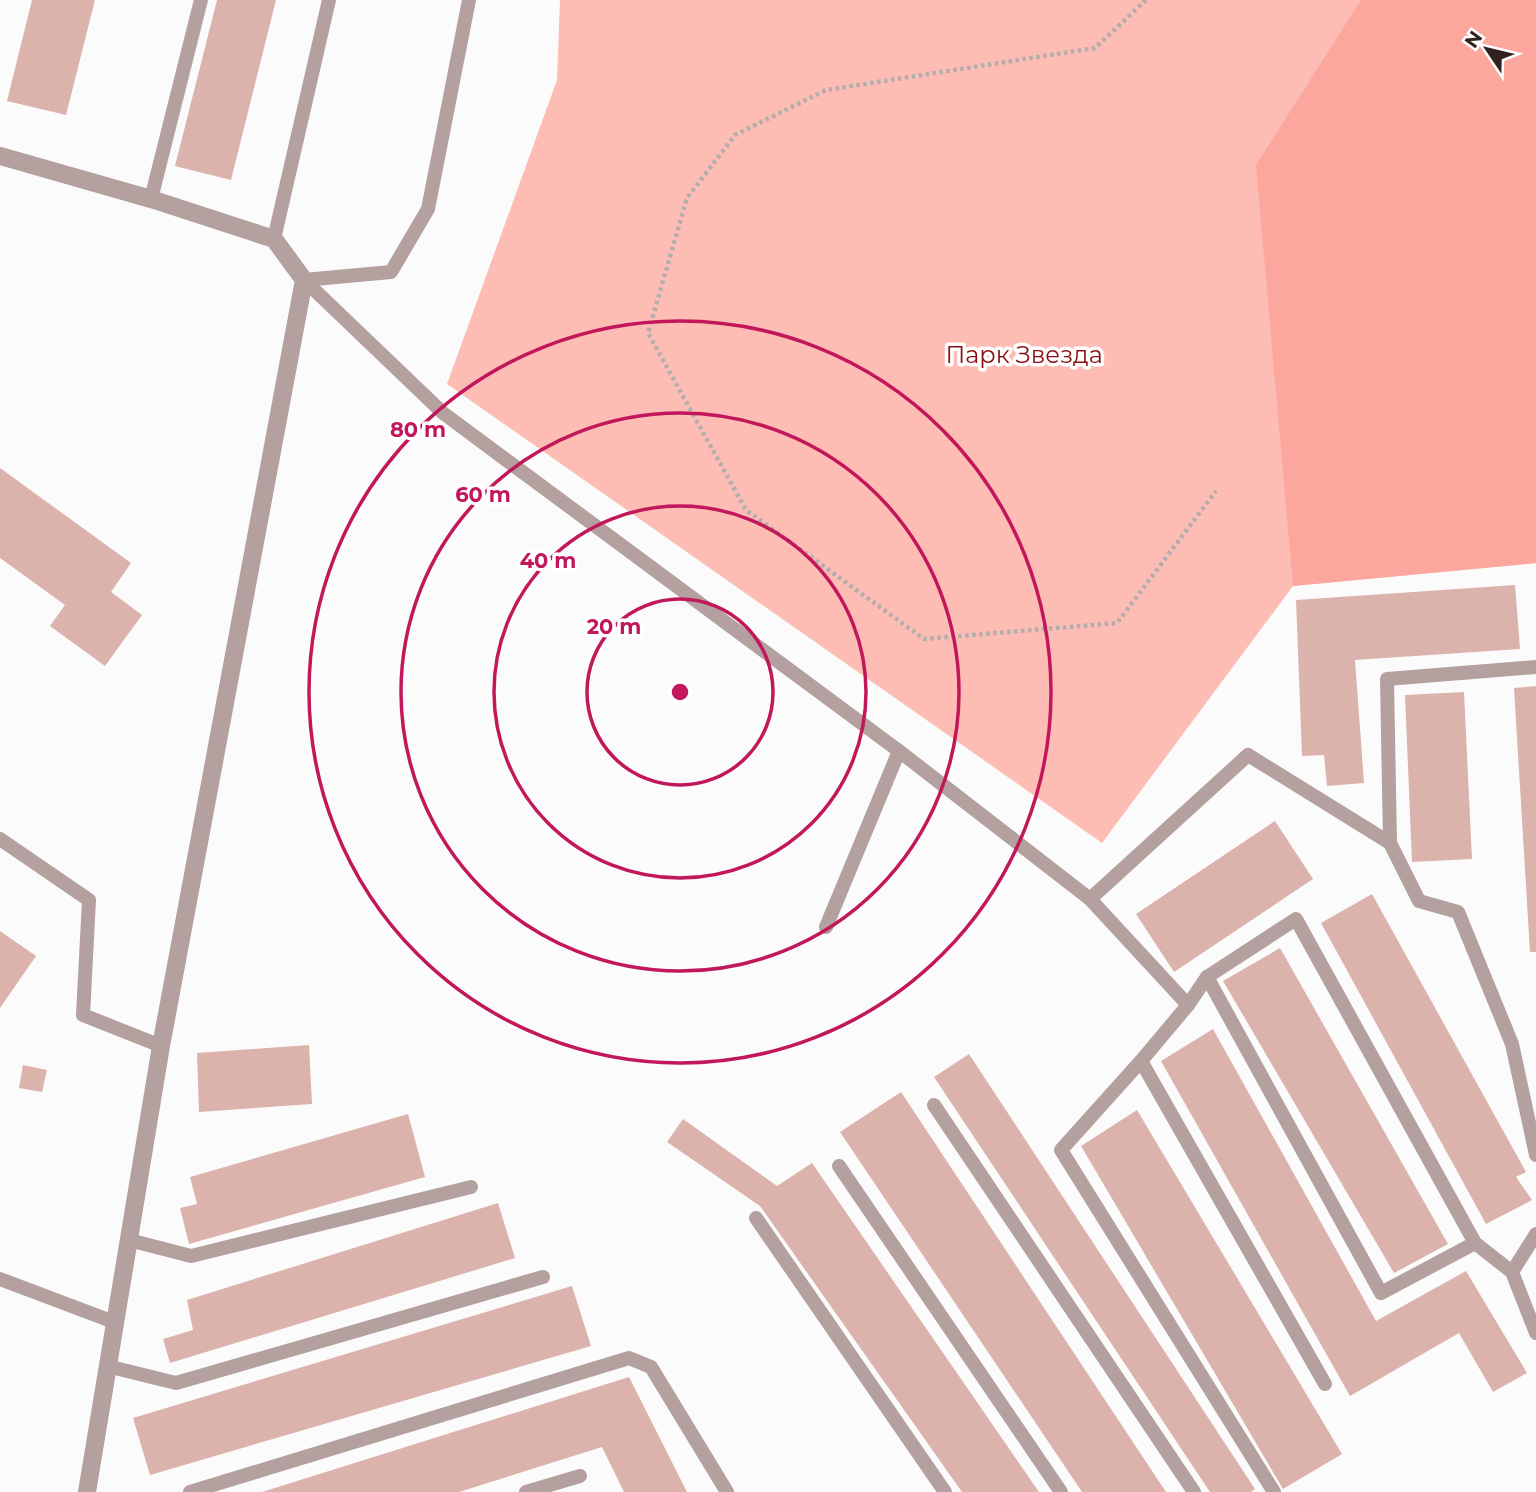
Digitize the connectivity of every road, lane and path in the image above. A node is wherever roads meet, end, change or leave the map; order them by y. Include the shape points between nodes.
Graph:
1 (201, 0) edge
2 (329, 0) edge
3 (469, 0) edge
4 (1146, 0) edge
5 (0, 156) edge
6 (150, 199) junction
7 (274, 239) junction
8 (304, 280) junction
9 (1216, 491) dead end
10 (1536, 667) edge
11 (899, 751) junction
12 (0, 839) edge
13 (1390, 843) junction
14 (1090, 899) junction
15 (827, 927) dead end
16 (1208, 977) junction
17 (1188, 1005) junction
18 (161, 1046) junction
19 (1142, 1061) junction
20 (934, 1105) dead end
21 (1536, 1155) edge
22 (839, 1166) dead end
23 (471, 1187) dead end
24 (756, 1218) dead end
25 (1536, 1234) edge
26 (128, 1240) junction
27 (1475, 1243) junction
28 (1512, 1272) junction
29 (543, 1277) dead end
30 (0, 1279) edge
31 (114, 1322) junction
32 (1536, 1333) edge
33 (107, 1366) junction
34 (1325, 1384) dead end
35 (580, 1476) dead end
36 (87, 1492) edge
37 (190, 1492) edge
38 (526, 1492) edge
39 (727, 1492) edge
40 (945, 1492) edge
41 (1061, 1492) edge
42 (1194, 1492) edge
43 (1274, 1492) edge

1 - 6 lane
2 - 7 lane
3 - 8 lane via 428,209 422,220 391,272
4 - 9 path via 1095,48 826,90 736,135 687,198 648,332 746,510 924,639 1117,623
5 - 6 street
6 - 7 street
7 - 8 street
8 - 11 lane via 443,413
8 - 18 street
10 - 13 lane via 1387,679
11 - 14 lane
11 - 15 lane
12 - 18 lane via 89,900 83,1015
13 - 14 lane via 1248,755
13 - 21 lane via 1419,901 1458,912 1512,1044
14 - 17 lane
16 - 17 lane
16 - 27 lane via 1381,1293
16 - 27 lane via 1296,919
17 - 19 lane
18 - 26 street
19 - 34 lane
19 - 43 lane via 1061,1150
20 - 42 lane
22 - 41 lane
23 - 26 lane via 191,1256
24 - 40 lane
25 - 28 lane
26 - 31 street
27 - 28 lane
28 - 32 lane
29 - 33 lane via 176,1383
30 - 31 lane
31 - 33 street
33 - 36 street
35 - 38 lane
37 - 39 lane via 629,1358 651,1367

